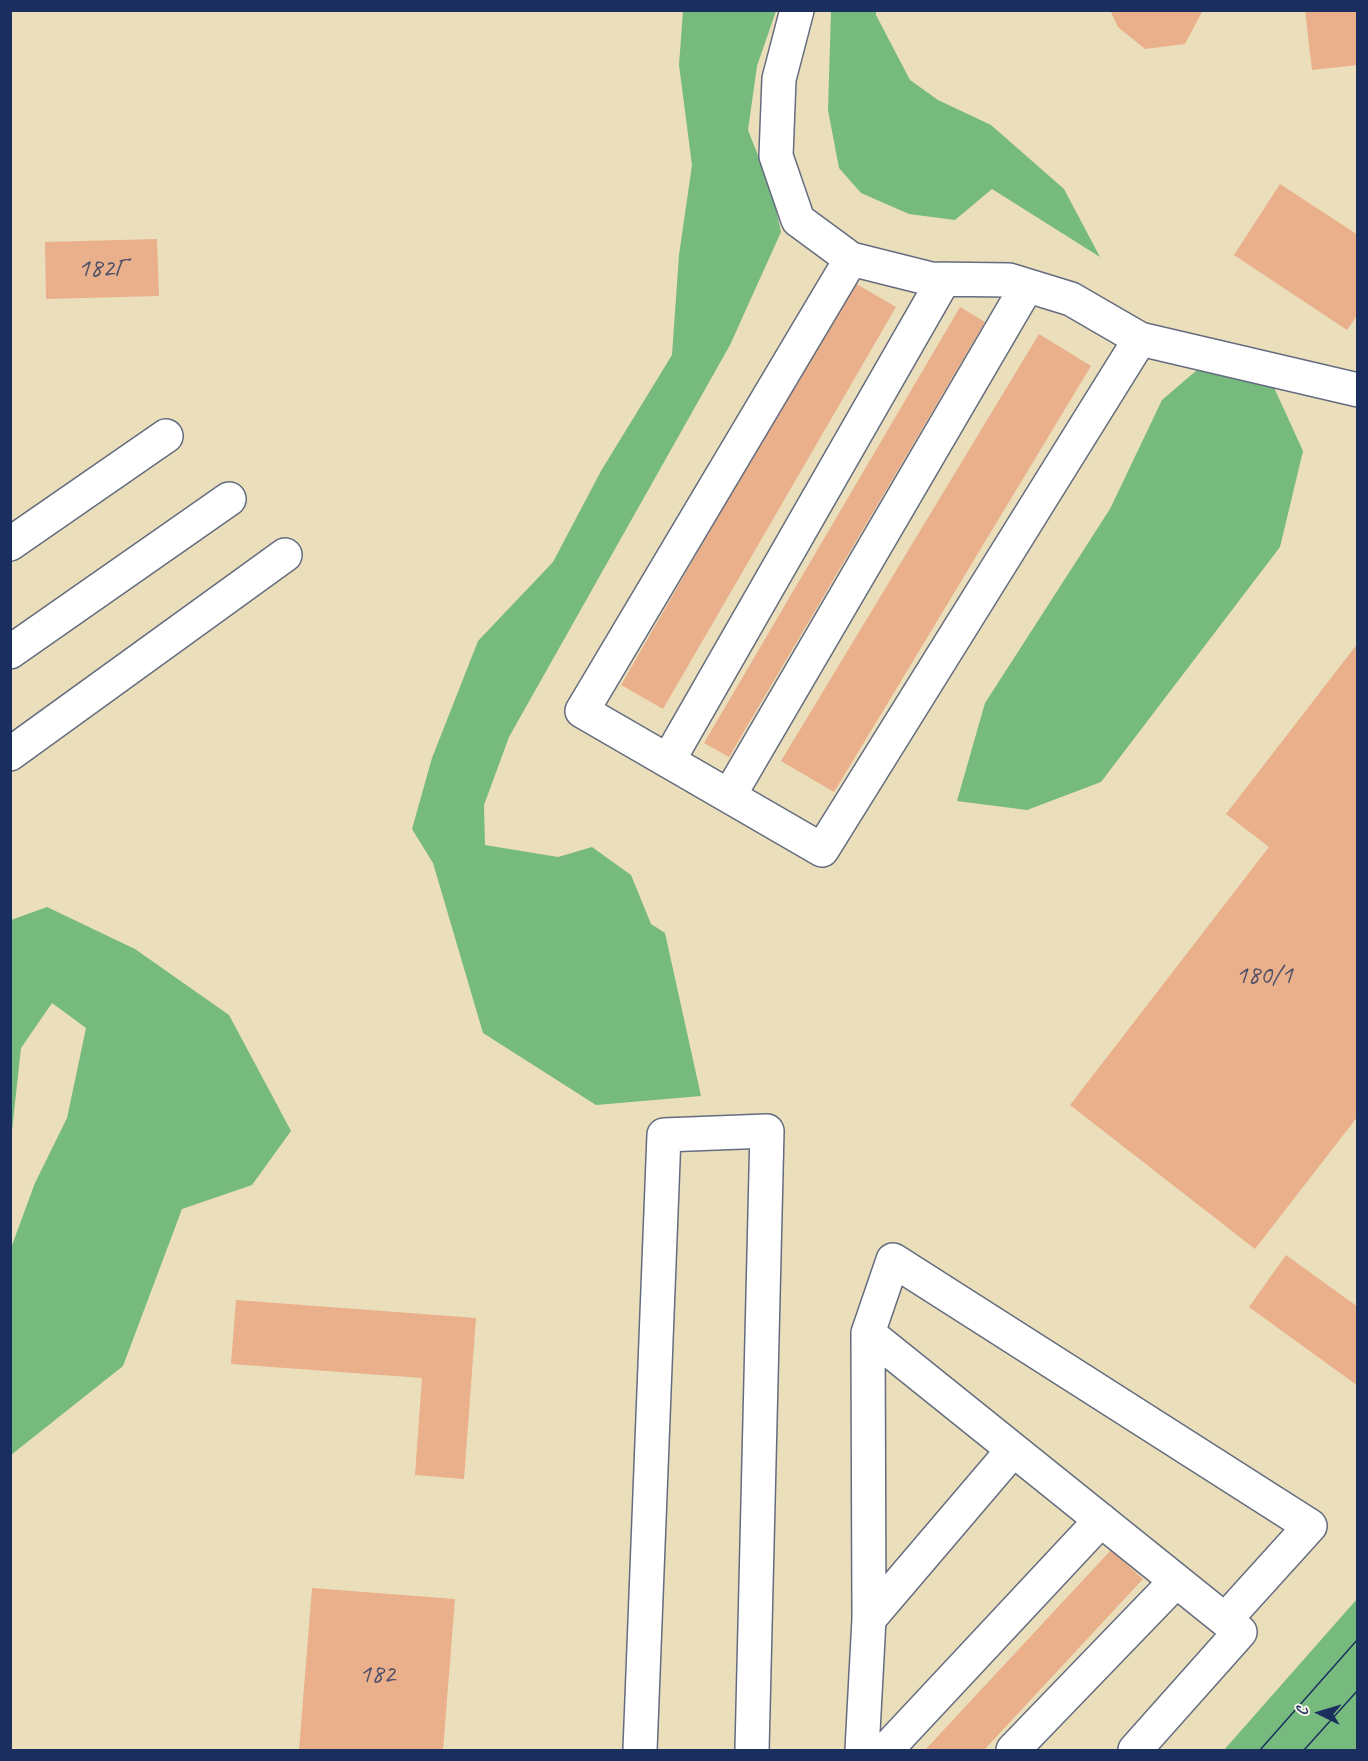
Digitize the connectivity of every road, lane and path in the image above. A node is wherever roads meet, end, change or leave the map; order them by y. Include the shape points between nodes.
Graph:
1 (797, 10) edge
2 (851, 259) junction
3 (944, 279) junction
4 (1027, 286) junction
5 (1140, 339) junction
6 (1358, 390) edge
7 (166, 436) dead end
8 (229, 499) dead end
9 (10, 544) edge
10 (285, 555) dead end
11 (10, 652) edge
12 (10, 754) edge
13 (668, 760) junction
14 (729, 796) junction
15 (868, 1333) junction
16 (1013, 1450) junction
17 (1101, 1520) junction
18 (1176, 1581) junction
19 (869, 1619) junction
20 (1225, 1620) junction
21 (640, 1750) edge
22 (752, 1750) edge
23 (862, 1750) edge
24 (886, 1750) edge
25 (1013, 1750) edge
26 (1135, 1750) edge

1 - 2 lane via 778,79 776,156 798,220
2 - 3 lane
2 - 13 lane via 582,711
3 - 4 lane via 1009,280
3 - 13 lane
4 - 5 lane via 1071,299
4 - 14 lane
5 - 6 lane
5 - 14 lane via 822,850
7 - 9 lane
8 - 11 lane
10 - 12 lane
13 - 14 lane
15 - 16 lane
15 - 19 lane
15 - 20 lane via 893,1260 1310,1526
16 - 17 lane
16 - 19 lane
17 - 18 lane
17 - 24 lane
18 - 20 lane
18 - 25 lane
19 - 23 lane
20 - 26 lane via 1240,1632
21 - 22 lane via 664,1135 767,1131

